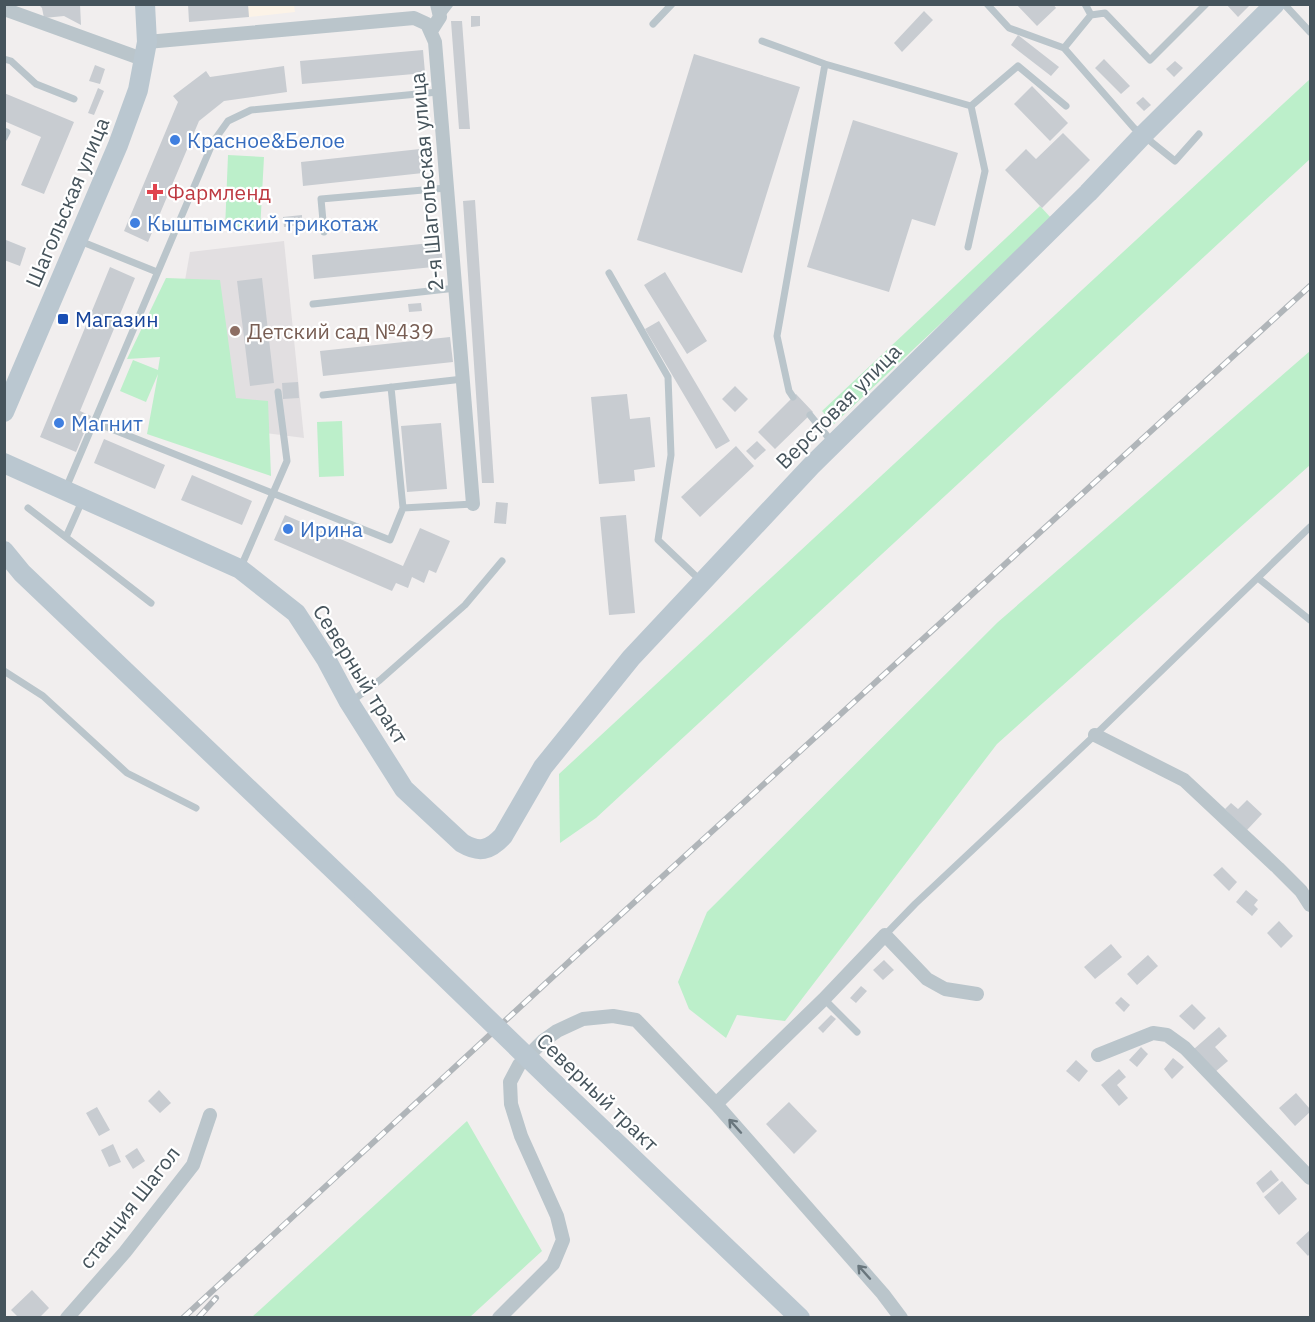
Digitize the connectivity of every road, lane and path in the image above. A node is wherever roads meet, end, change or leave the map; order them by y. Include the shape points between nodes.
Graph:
1 (145, 4) edge
2 (450, 4) edge
3 (672, 4) edge
4 (987, 4) edge
5 (1085, 4) edge
6 (1206, 4) edge
7 (1275, 4) edge
8 (1284, 4) edge
9 (4, 9) edge
10 (439, 10) edge
11 (1091, 15) junction
12 (653, 24) dead end
13 (431, 31) junction
14 (1311, 32) edge
15 (762, 41) dead end
16 (1064, 48) junction
17 (146, 51) junction
18 (4, 59) edge
19 (825, 64) junction
20 (438, 92) junction
21 (74, 99) dead end
22 (971, 106) junction
23 (1066, 106) dead end
24 (4, 131) edge
25 (1199, 134) dead end
26 (1142, 135) junction
27 (4, 138) edge
28 (446, 188) junction
29 (324, 232) dead end
30 (77, 240) junction
31 (968, 247) dead end
32 (157, 272) junction
33 (609, 273) dead end
34 (456, 288) junction
35 (313, 304) dead end
36 (463, 379) junction
37 (391, 387) junction
38 (278, 392) dead end
39 (323, 395) dead end
40 (793, 397) dead end
41 (6, 403) edge
42 (810, 415) dead end
43 (94, 422) junction
44 (833, 444) junction
45 (4, 463) edge
46 (74, 494) junction
47 (272, 495) junction
48 (473, 504) joint
49 (28, 508) dead end
50 (403, 508) junction
51 (1311, 527) edge
52 (66, 537) junction
53 (4, 551) edge
54 (502, 561) dead end
55 (240, 569) junction
56 (1258, 578) junction
57 (703, 582) junction
58 (151, 603) dead end
59 (1311, 620) edge
60 (4, 671) edge
61 (350, 702) junction
62 (1095, 735) junction
63 (196, 808) dead end
64 (462, 843) joint
65 (1306, 886) edge
66 (1311, 905) edge
67 (885, 935) junction
68 (977, 994) dead end
69 (824, 999) junction
70 (856, 1032) dead end
71 (1098, 1055) dead end
72 (716, 1104) junction
73 (210, 1115) dead end
74 (1311, 1178) edge
75 (67, 1317) edge
76 (499, 1317) edge
77 (800, 1317) edge
78 (901, 1317) edge

1 - 17 street, Шагольская улица
2 - 10 lane
3 - 12 lane
4 - 16 lane via 1009,28
5 - 11 lane
6 - 11 lane via 1150,60 1105,13
7 - 26 street, Верстовая улица
8 - 14 lane
9 - 17 street
10 - 13 street
11 - 16 lane
13 - 17 street via 427,24 414,18
13 - 20 street, 2-я Шагольская улица
15 - 19 lane
16 - 26 lane
17 - 30 street, Шагольская улица via 138,90 118,145
18 - 21 lane via 36,84
19 - 22 lane
19 - 40 lane via 777,336
20 - 28 street, 2-я Шагольская улица
20 - 32 lane via 250,110 228,121 213,142
22 - 23 lane via 1017,66
22 - 31 lane via 985,171
24 - 27 lane
25 - 26 lane via 1175,161
26 - 44 street, Верстовая улица
28 - 29 lane via 321,199
28 - 34 street, 2-я Шагольская улица
30 - 32 lane
30 - 41 street, Шагольская улица
32 - 43 lane
33 - 57 lane via 668,376 670,454 658,540
34 - 35 lane
34 - 36 street, 2-я Шагольская улица
36 - 37 lane
36 - 48 street, 2-я Шагольская улица
37 - 39 lane
37 - 50 lane
38 - 47 lane via 287,461
42 - 44 lane
43 - 46 lane
43 - 47 lane
44 - 57 street, Верстовая улица
45 - 46 street, Северный тракт
46 - 52 lane
46 - 55 street, Северный тракт
47 - 50 lane via 390,540
47 - 55 lane
48 - 50 lane
49 - 52 lane
51 - 56 lane
52 - 58 lane
53 - 77 street, Северный тракт, bridge via 22,573
54 - 61 lane via 465,605
55 - 61 street, Северный тракт via 296,613
56 - 59 lane
56 - 62 lane
57 - 64 street, Верстовая улица via 631,658 543,766 495,845 485,850
60 - 63 lane via 43,696 127,773
61 - 64 street, Северный тракт via 404,789
62 - 65 street via 1184,780
62 - 67 lane
65 - 66 street
67 - 68 street via 927,979 945,989
67 - 69 street
69 - 70 lane
69 - 72 street
71 - 74 street via 1153,1033 1167,1035 1185,1048
72 - 76 street via 636,1020 613,1016 583,1019 543,1041 519,1065 510,1082 511,1104 563,1240 553,1264
78 -> 72 street
73 - 75 street, станция Шагол via 193,1165 125,1252

